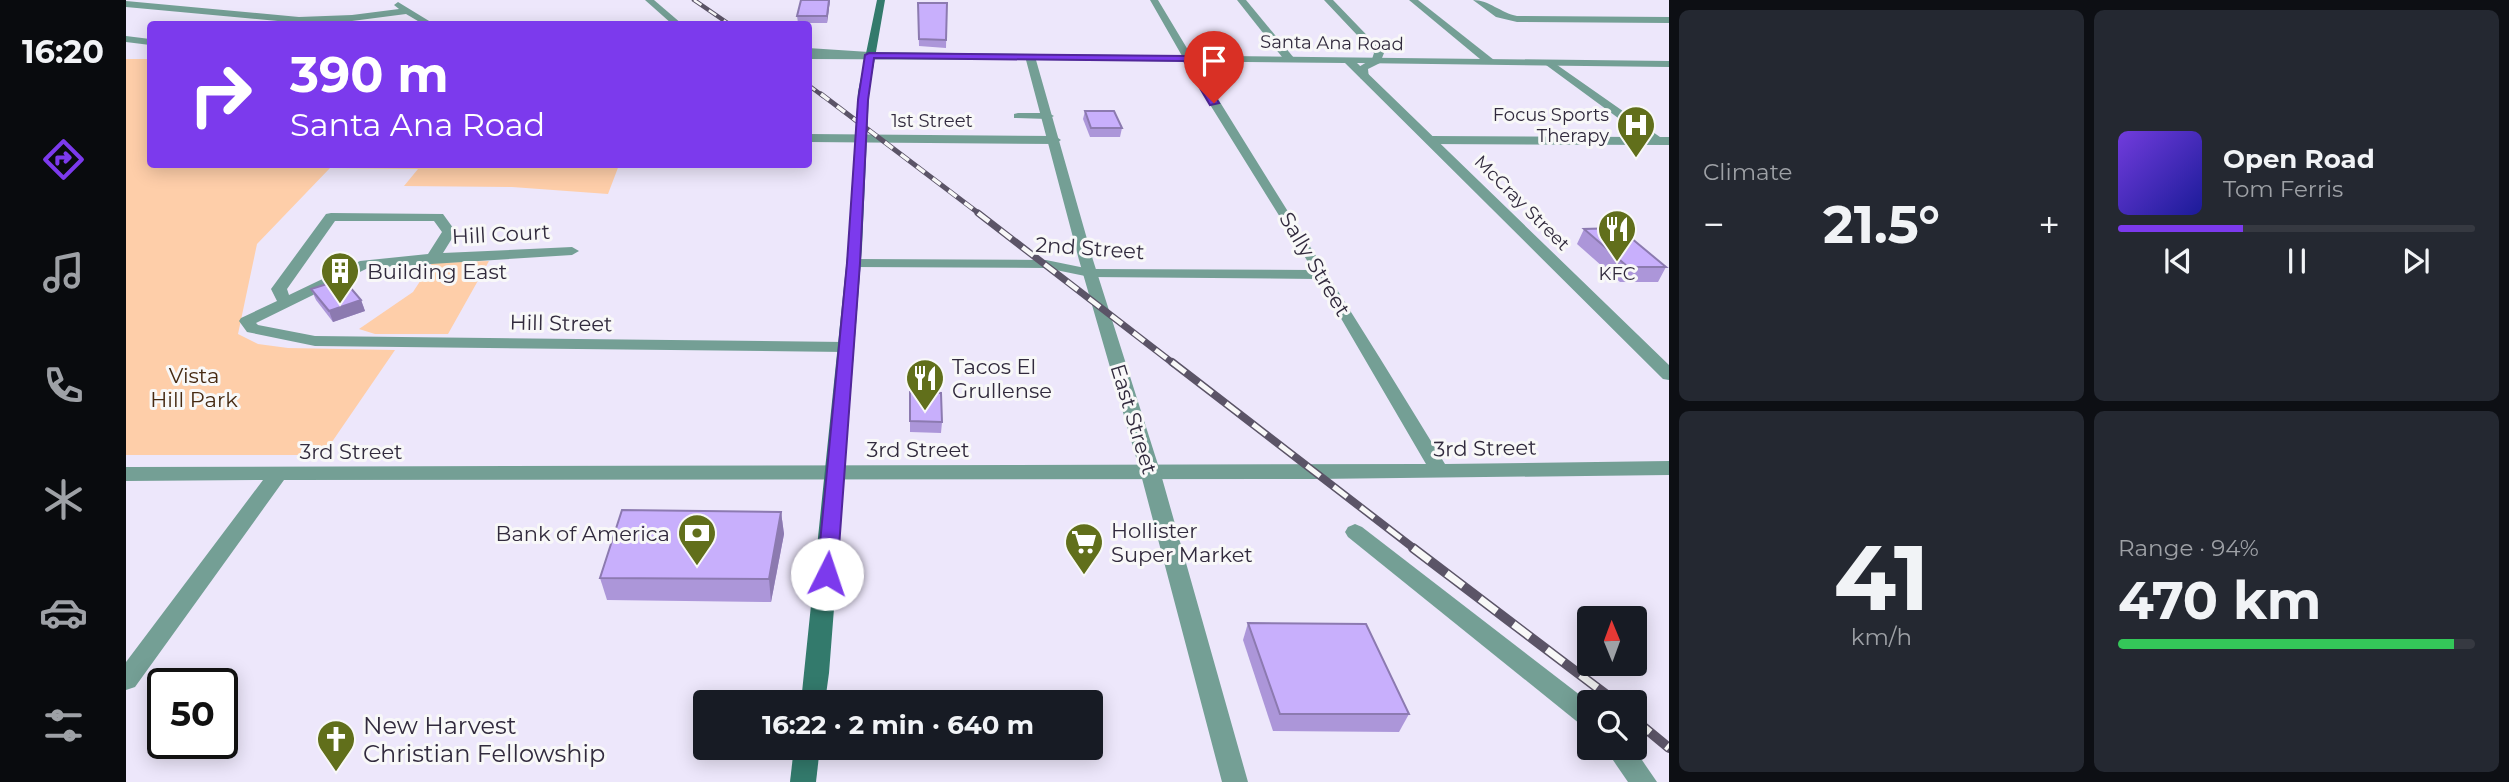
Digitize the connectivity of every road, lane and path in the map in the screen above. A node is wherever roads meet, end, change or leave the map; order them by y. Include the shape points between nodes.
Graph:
1 (152, 0) edge
2 (393, 0) edge
3 (649, 0) edge
4 (881, 0) edge
5 (1154, 0) edge
6 (1241, 0) edge
7 (1328, 0) edge
8 (1413, 0) edge
9 (1477, 0) edge
10 (126, 4) edge
11 (138, 5) junction
12 (405, 11) junction
13 (1669, 20) edge
14 (423, 21) edge
15 (674, 21) edge
16 (126, 39) edge
17 (147, 42) edge
18 (812, 54) edge
19 (869, 55) junction
20 (1030, 58) junction
21 (1187, 58) junction
22 (1290, 60) junction
23 (1347, 60) junction
24 (1376, 61) junction
25 (1490, 62) junction
26 (1550, 63) junction
27 (1669, 64) edge
28 (1365, 77) junction
29 (1018, 116) dead end
30 (1048, 116) junction
31 (812, 138) edge
32 (862, 138) junction
33 (1055, 140) junction
34 (1430, 140) junction
35 (1663, 141) edge
36 (1669, 150) edge
37 (572, 251) dead end
38 (433, 258) junction
39 (853, 263) junction
40 (1090, 273) junction
41 (1323, 275) junction
42 (285, 302) junction
43 (247, 321) joint
44 (845, 347) junction
45 (1669, 374) edge
46 (1669, 468) edge
47 (1150, 471) junction
48 (1440, 471) junction
49 (834, 472) junction
50 (126, 474) edge
51 (278, 474) junction
52 (1355, 532) dead end
53 (126, 680) edge
54 (815, 690) edge
55 (1577, 707) edge
56 (806, 760) edge
57 (1627, 760) edge
58 (803, 782) edge
59 (1235, 782) edge
60 (1644, 782) edge

1 - 11 street
2 - 12 street
3 - 15 street
4 - 19 main road
5 - 21 street, Sally Street
6 - 22 street
7 - 24 street via 1379,53
8 - 25 street
9 - 13 street via 1499,15 1517,19
10 - 11 street
11 - 12 street via 299,20
12 - 14 street
16 - 17 street
18 - 19 street, Santa Ana Road
19 - 20 street, Santa Ana Road
19 - 32 main road
20 - 21 street, Santa Ana Road
20 - 30 street, East Street
21 - 22 street, Santa Ana Road
21 - 41 street, Sally Street
22 - 23 street, Santa Ana Road
23 - 24 street, Santa Ana Road
23 - 28 street, McCray Street
24 - 25 street, Santa Ana Road
24 - 28 street via 1362,68
25 - 26 street, Santa Ana Road
26 - 27 street, Santa Ana Road
26 - 35 street
28 - 34 street, McCray Street
29 - 30 street
30 - 33 street, East Street
31 - 32 street, 1st Street
32 - 33 street, 1st Street
32 - 39 main road
33 - 40 street, East Street
34 - 35 street
34 - 45 street, McCray Street
35 - 36 street
37 - 38 street, Hill Court
38 - 42 street, Hill Court via 365,264
38 - 42 street, Hill Court via 449,232 438,217 331,217 279,289
39 - 40 street, 2nd Street via 1045,264
39 - 44 main road
40 - 41 street, 2nd Street
40 - 47 street, East Street
41 - 48 street, Sally Street
42 - 43 street, Hill Court
43 - 44 street, Hill Street via 253,329 315,341
44 - 49 main road
46 - 48 street, 3rd Street
47 - 48 street, 3rd Street
47 - 49 street, 3rd Street
47 - 59 street, East Street
49 - 51 street, 3rd Street
49 - 54 main road
50 - 51 street, 3rd Street
51 - 53 street
52 - 55 street
56 - 58 main road
57 - 60 street

